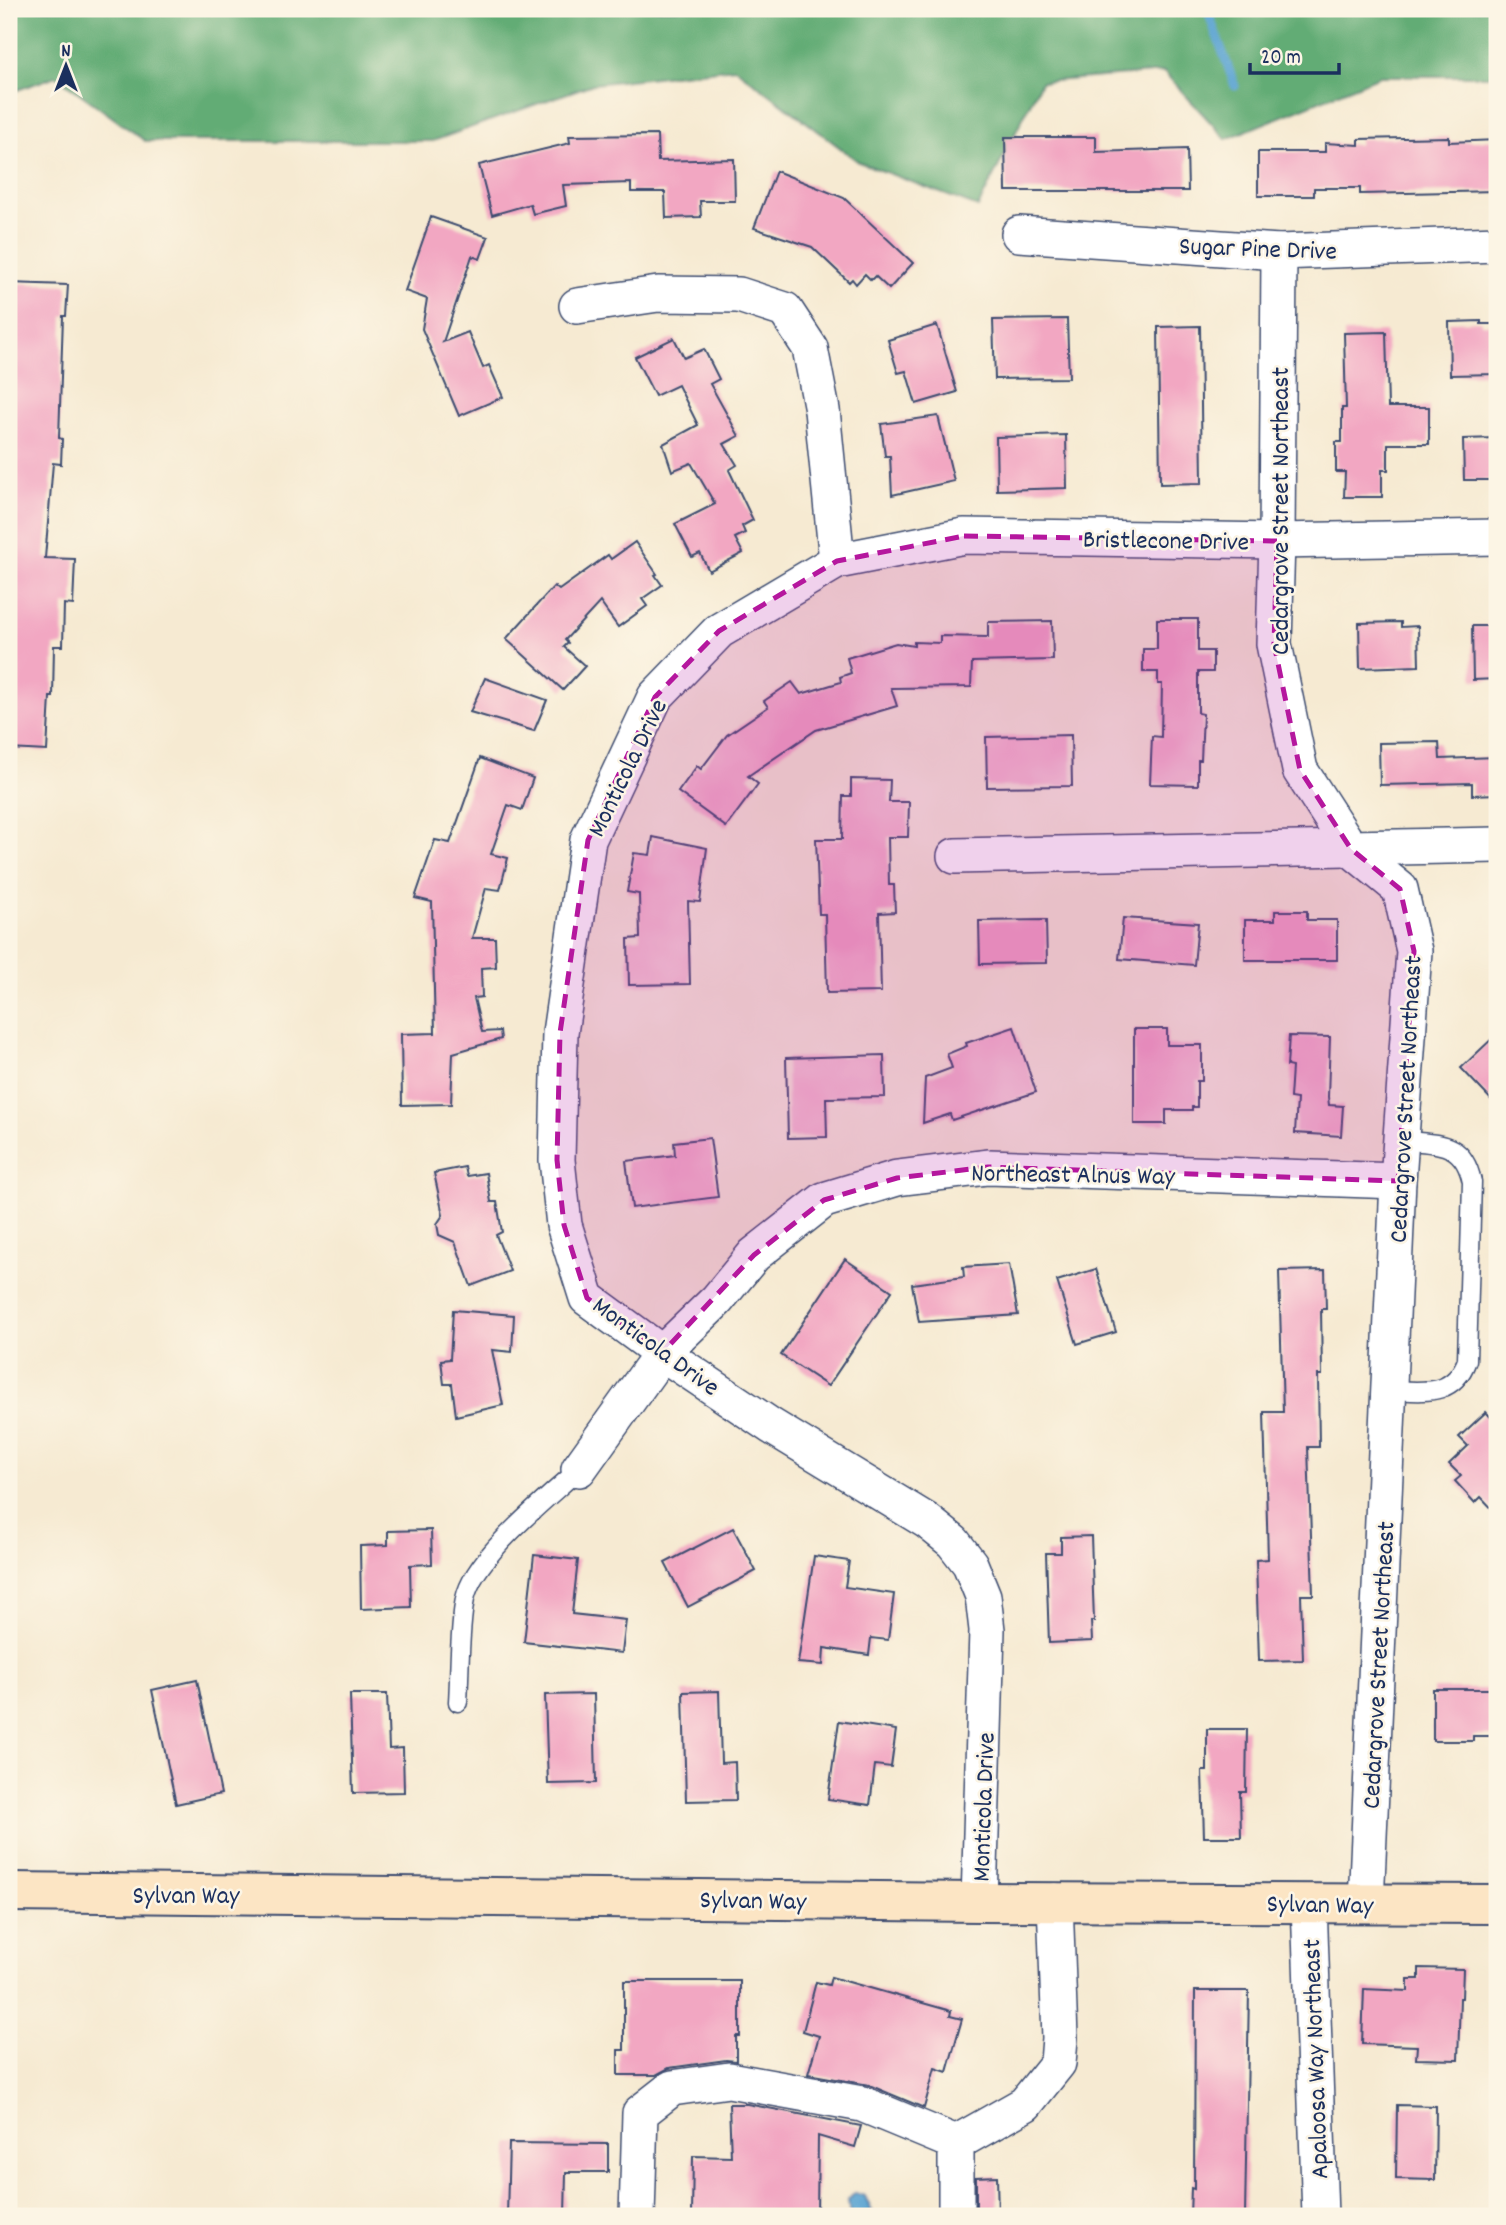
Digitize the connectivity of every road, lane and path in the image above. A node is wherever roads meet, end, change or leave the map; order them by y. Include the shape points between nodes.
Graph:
1 (1019, 234) dead end
2 (1497, 244) edge
3 (1279, 252) junction
4 (578, 306) dead end
5 (1497, 537) edge
6 (1277, 541) junction
7 (837, 561) junction
8 (1497, 845) edge
9 (1352, 849) junction
10 (956, 856) dead end
11 (1401, 1140) junction
12 (1398, 1181) junction
13 (662, 1353) junction
14 (1389, 1390) junction
15 (579, 1469) joint
16 (458, 1702) dead end
17 (9, 1892) edge
18 (1055, 1901) junction
19 (979, 1902) junction
20 (1310, 1903) junction
21 (1366, 1904) junction
22 (1497, 1904) edge
23 (956, 2143) junction
24 (637, 2216) edge
25 (956, 2216) edge
26 (1320, 2216) edge

1 - 3 street, Sugar Pine Drive
2 - 3 street, Sugar Pine Drive
3 - 6 street, Cedargrove Street Northeast
4 - 7 street via 658,294 739,295 785,310 810,348 813,361
5 - 6 street, Bristlecone Drive
6 - 7 street, Bristlecone Drive via 964,536
6 - 9 street, Cedargrove Street Northeast via 1274,644 1300,770
7 - 13 street, Monticola Drive via 719,631 656,697 588,840 560,1033 557,1160 565,1225 587,1297
8 - 9 street
9 - 10 street
9 - 11 street, Cedargrove Street Northeast via 1401,889 1414,951
11 - 12 street, Cedargrove Street Northeast
11 - 14 lane via 1450,1147 1469,1166 1467,1360 1462,1374 1432,1392
12 - 13 street, Northeast Alnus Way via 988,1167 897,1178 824,1200 754,1255 717,1300
12 - 14 street, Cedargrove Street Northeast
13 - 15 street, Northeast Alnus Way
13 - 19 street, Monticola Drive via 927,1521 953,1542 970,1564 983,1596 987,1630
14 - 21 street, Cedargrove Street Northeast
15 - 16 lane via 476,1573 466,1597
17 - 19 main road, Sylvan Way
18 - 19 main road, Sylvan Way
18 - 20 main road, Sylvan Way
18 - 23 street via 1058,2063 1025,2104
20 - 21 main road, Sylvan Way
20 - 26 street, Apaloosa Way Northeast
21 - 22 main road, Sylvan Way
23 - 24 street via 862,2104 729,2080 672,2088 640,2113
23 - 25 street

